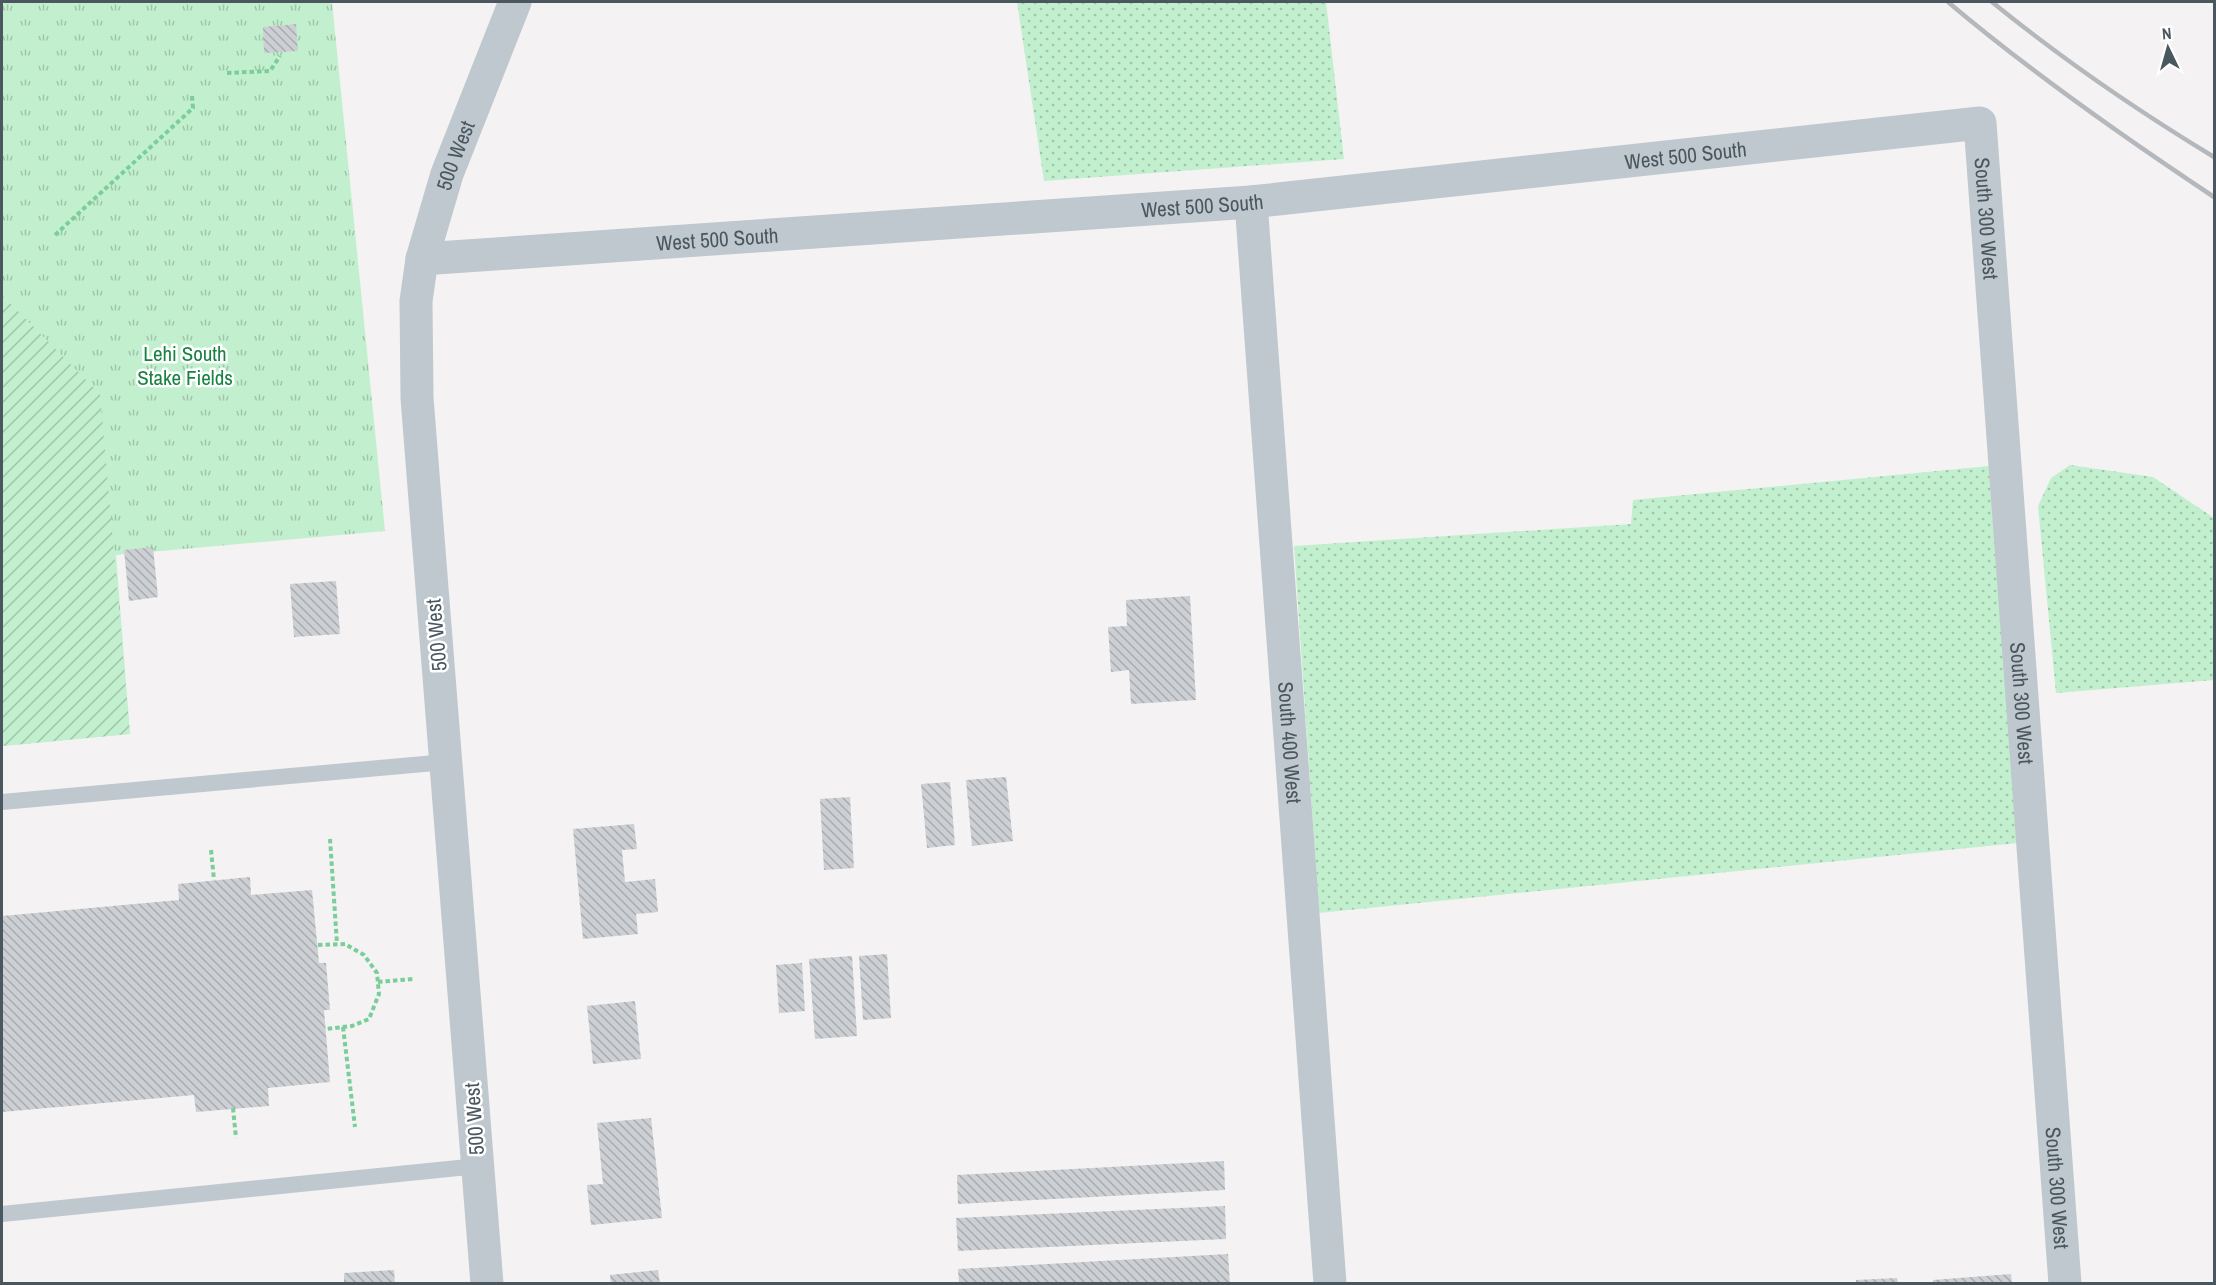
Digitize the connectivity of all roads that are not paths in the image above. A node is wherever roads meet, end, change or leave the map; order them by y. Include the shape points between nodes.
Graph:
1 (514, 2) edge
2 (1980, 123) joint
3 (1251, 202) junction
4 (422, 259) junction
5 (446, 762) junction
6 (2, 802) edge
7 (478, 1166) junction
8 (2, 1214) edge
9 (487, 1284) edge
10 (1330, 1284) edge
11 (2065, 1284) edge

1 - 4 street, 500 West via 447,174
2 - 3 street, West 500 South
2 - 11 street, South 300 West
3 - 4 street, West 500 South
3 - 10 street, South 400 West
4 - 5 street, 500 West via 416,301 417,398
5 - 6 lane
5 - 7 street, 500 West
7 - 8 lane
7 - 9 street, 500 West

